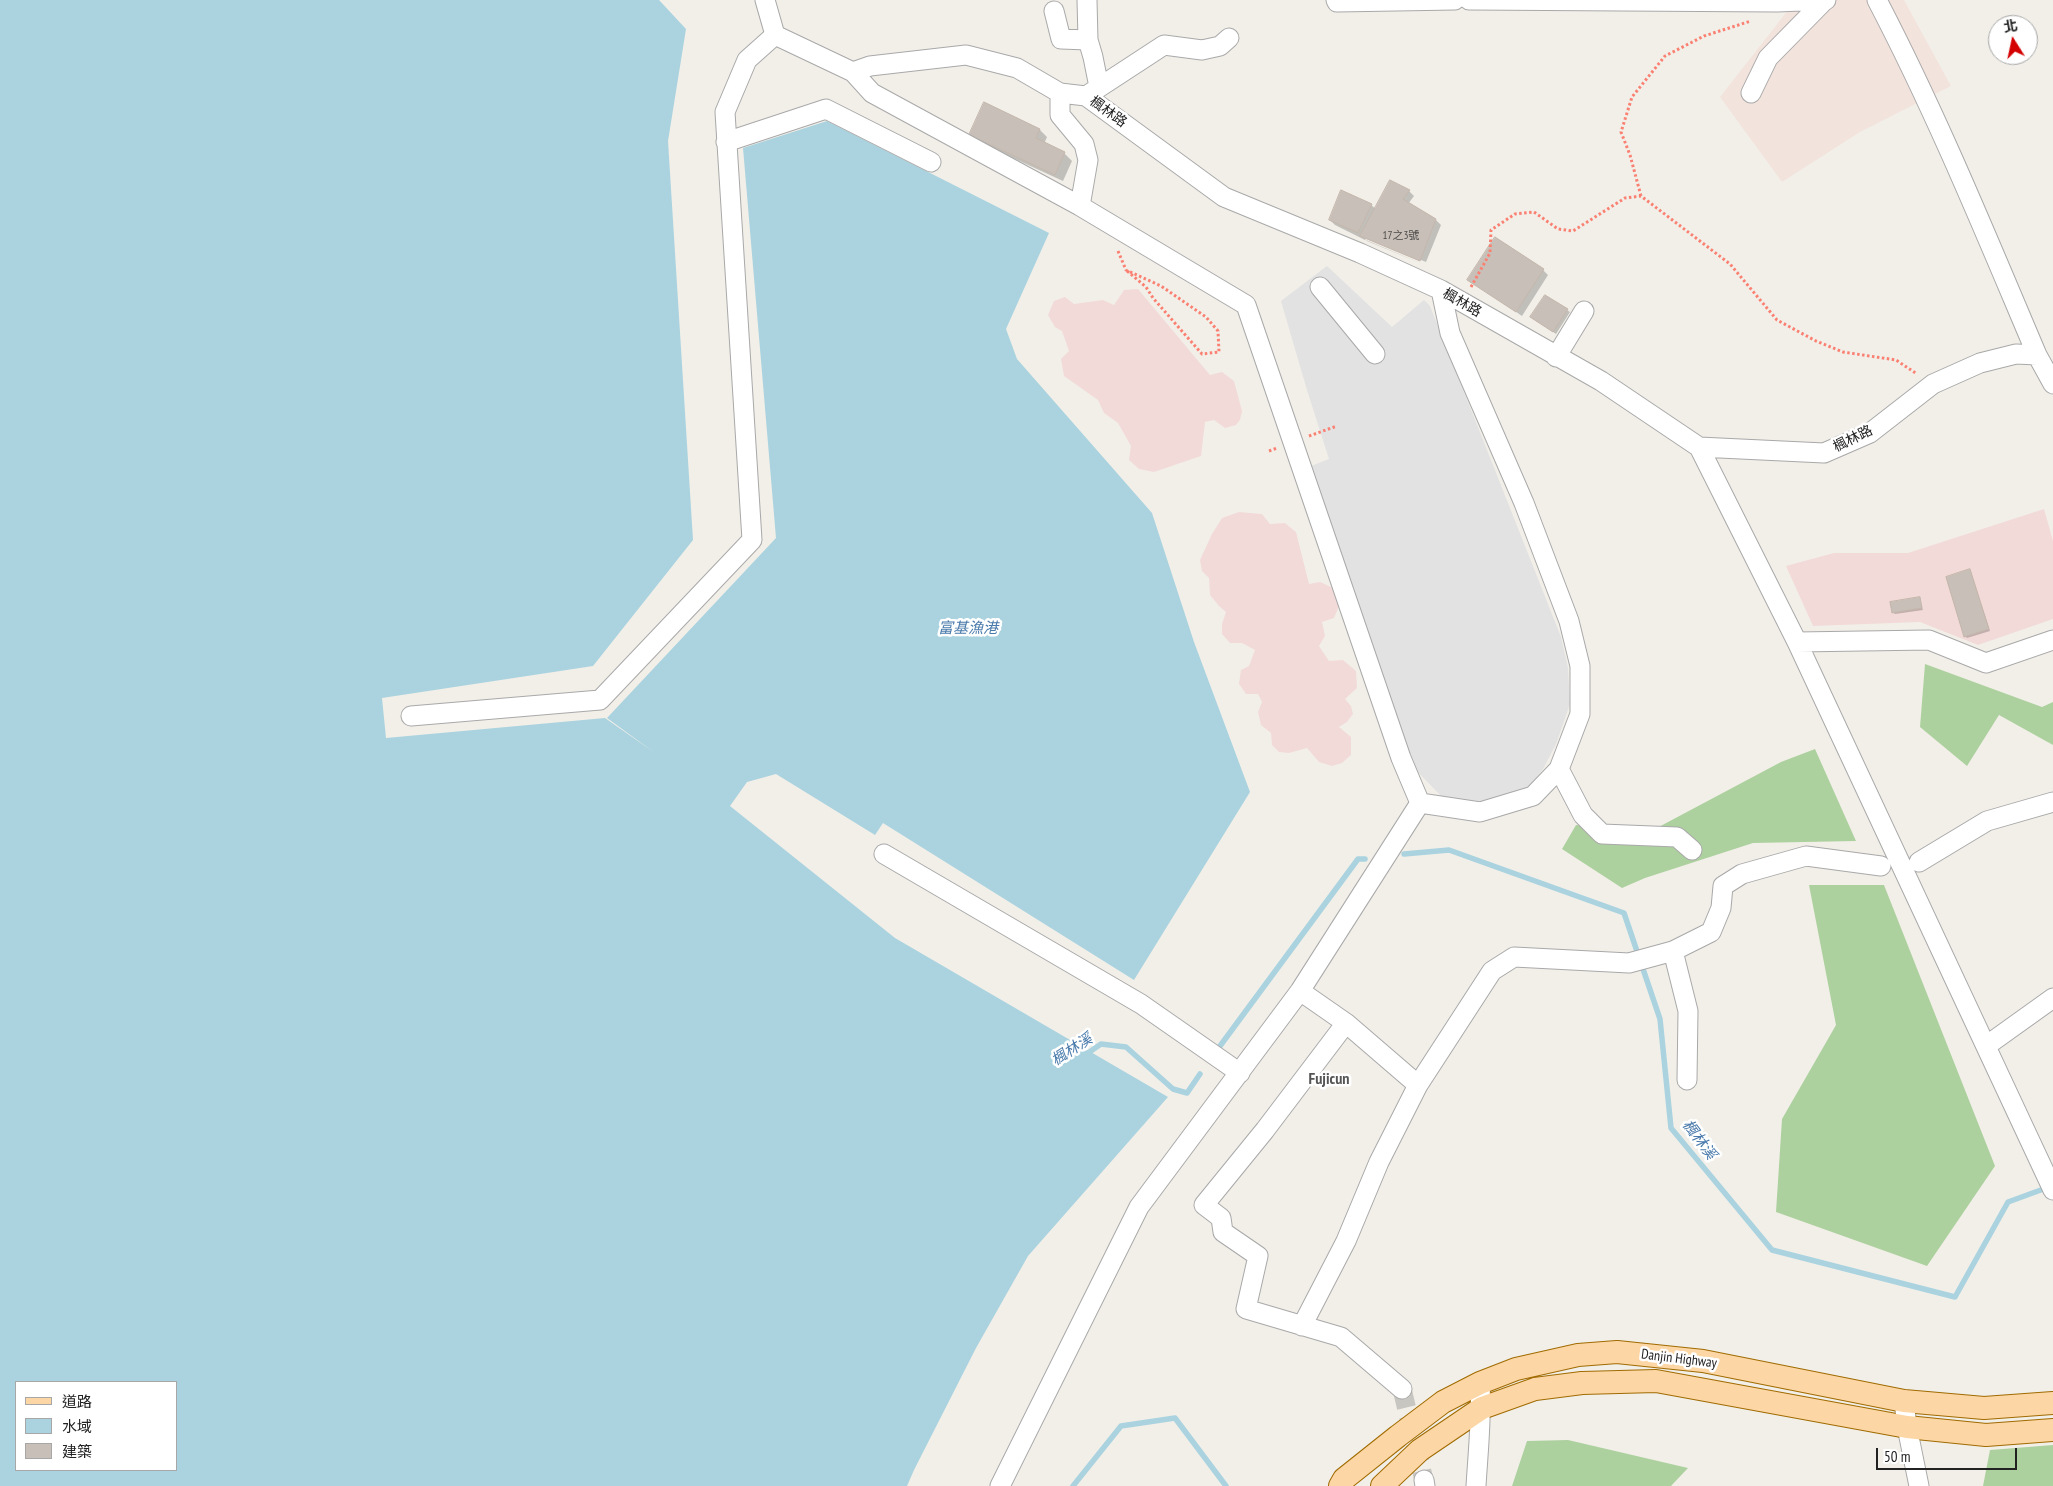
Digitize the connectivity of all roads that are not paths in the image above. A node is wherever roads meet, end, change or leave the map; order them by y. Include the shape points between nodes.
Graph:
1 (766, 0) edge
2 (1087, 0) edge
3 (1336, 0) edge
4 (1455, 0) edge
5 (1469, 0) edge
6 (1825, 0) edge
7 (1877, 0) edge
8 (1054, 11) dead end
9 (775, 35) junction
10 (1229, 38) dead end
11 (1088, 40) junction
12 (853, 72) junction
13 (1093, 91) junction
14 (1060, 93) junction
15 (1751, 93) dead end
16 (726, 142) junction
17 (932, 162) dead end
18 (1080, 206) junction
19 (1320, 287) dead end
20 (1441, 290) junction
21 (1584, 311) dead end
22 (1375, 354) dead end
23 (2037, 355) junction
24 (1556, 357) junction
25 (2053, 384) edge
26 (1698, 447) junction
27 (2053, 640) edge
28 (1797, 642) junction
29 (411, 716) dead end
30 (1559, 769) junction
31 (2053, 802) edge
32 (1420, 803) junction
33 (1692, 850) dead end
34 (884, 854) dead end
35 (1919, 862) dead end
36 (1881, 866) dead end
37 (1673, 951) junction
38 (1300, 991) junction
39 (2053, 998) edge
40 (1346, 1023) junction
41 (1986, 1046) junction
42 (1240, 1073) junction
43 (1688, 1080) dead end
44 (1418, 1085) junction
45 (2053, 1190) edge
46 (1302, 1326) junction
47 (1480, 1383) junction
48 (1402, 1389) tunnel mouth
49 (1904, 1401) junction
50 (2053, 1403) edge
51 (1482, 1408) junction
52 (1907, 1427) junction
53 (2053, 1430) edge
54 (1920, 1485) edge
55 (1000, 1486) edge
56 (1340, 1486) edge
57 (1382, 1486) edge
58 (1476, 1486) edge

1 - 9 street
2 - 11 street
3 - 4 street
5 - 6 street
6 - 15 street via 1768,58
7 - 23 street via 1910,63
8 - 11 street via 1060,39
9 - 12 street
9 - 16 street via 747,60 725,112
10 - 13 street via 1220,46 1202,50 1164,45
11 - 13 street via 1093,57
12 - 14 street, 楓林路 via 870,66 966,56 1017,68
12 - 18 street via 872,93
13 - 14 street, 楓林路
13 - 20 street, 楓林路 via 1224,197
14 - 18 street via 1060,115 1084,144 1088,160
16 - 17 street via 826,109
16 - 29 street via 752,540 600,700
18 - 32 street via 1246,305 1401,758
19 - 22 street
20 - 24 street, 楓林路
20 - 30 street via 1450,333 1524,503 1570,620 1580,666 1580,714
21 - 24 street
23 - 25 street
23 - 26 street, 楓林路 via 2016,354 1980,363 1933,384 1870,433 1824,453
24 - 26 street, 楓林路 via 1601,381
26 - 28 street
27 - 28 street via 1986,663 1929,640
28 - 41 street
30 - 32 street via 1533,796 1480,812
30 - 33 street via 1583,815 1602,834 1678,837
31 - 35 street via 1987,821
32 - 38 street
34 - 42 street via 1141,1004
36 - 37 street via 1806,856 1742,874 1723,886 1721,908 1711,932
37 - 43 street via 1688,1011
37 - 44 street via 1629,962 1514,957 1492,971
38 - 40 street
38 - 42 street
39 - 41 street
40 - 44 street
40 - 46 street via 1204,1205 1221,1218 1223,1232 1258,1256 1246,1309
41 - 45 street
42 - 55 street via 1139,1207
44 - 46 street via 1379,1162 1346,1241
46 - 48 street via 1341,1337
47 - 49 main road, Danjin Highway via 1542,1363 1578,1355 1616,1352 1703,1361
47 - 51 street
47 - 56 main road, Danjin Highway via 1443,1402 1344,1479
49 - 50 main road, Danjin Highway via 1984,1408
49 - 52 street
51 - 52 main road, Danjin Highway via 1534,1388 1656,1381
51 - 57 main road, Danjin Highway via 1420,1450
51 - 58 street
52 - 53 main road, Danjin Highway via 1986,1435
52 - 54 street

